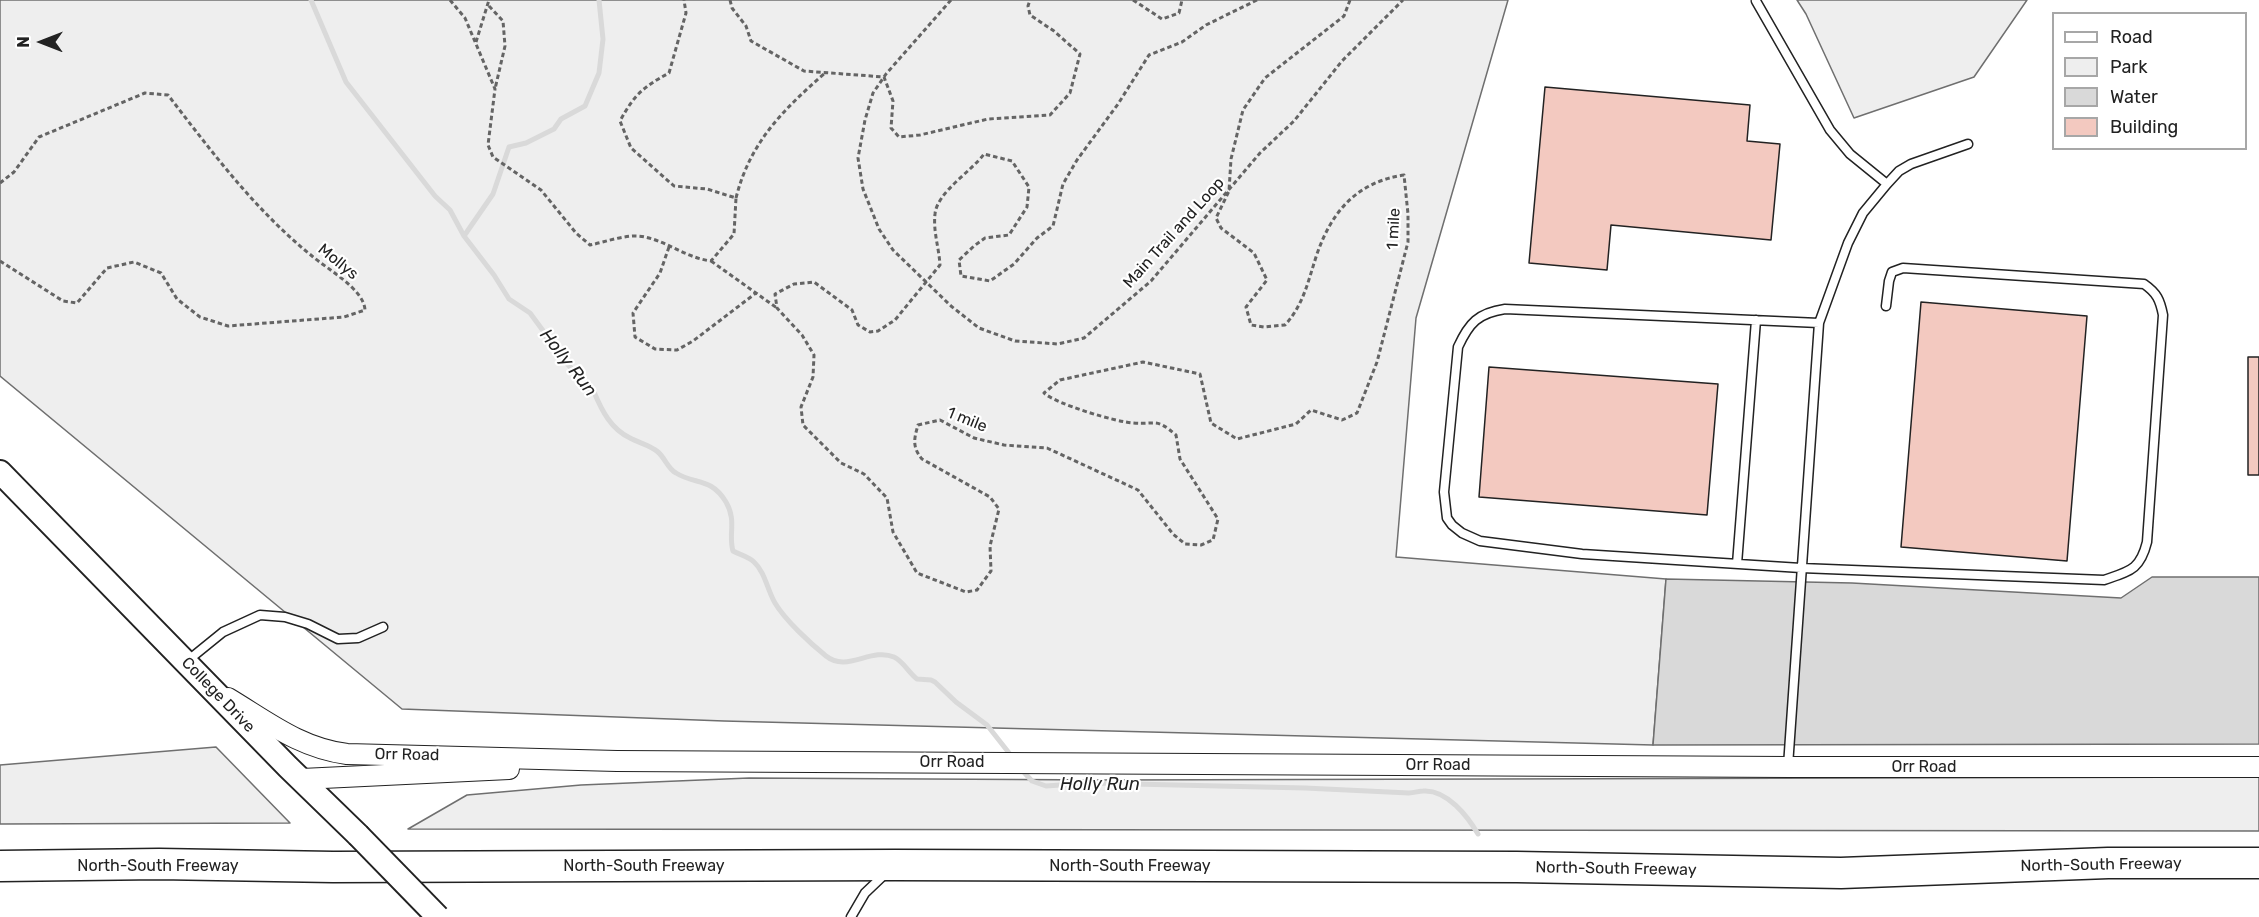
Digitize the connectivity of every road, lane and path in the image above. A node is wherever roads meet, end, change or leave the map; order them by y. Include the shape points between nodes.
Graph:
1 (450, 0) edge
2 (489, 0) edge
3 (684, 0) edge
4 (730, 0) edge
5 (951, 0) edge
6 (1030, 0) edge
7 (1133, 0) edge
8 (1182, 0) edge
9 (1257, 0) edge
10 (1350, 0) edge
11 (1404, 0) edge
12 (1756, 1) edge
13 (489, 6) junction
14 (475, 44) junction
15 (825, 73) junction
16 (884, 77) junction
17 (495, 89) junction
18 (1968, 144) dead end
19 (0, 183) edge
20 (1887, 183) junction
21 (1229, 191) junction
22 (736, 198) junction
23 (669, 247) junction
24 (0, 261) edge
25 (711, 261) junction
26 (925, 281) junction
27 (756, 293) junction
28 (1886, 306) dead end
29 (777, 308) junction
30 (1756, 320) junction
31 (1819, 322) junction
32 (0, 472) edge
33 (1737, 564) junction
34 (1801, 568) junction
35 (383, 627) dead end
36 (186, 662) junction
37 (213, 690) junction
38 (617, 761) junction
39 (1788, 767) junction
40 (2259, 767) edge
41 (302, 779) junction
42 (2259, 863) edge
43 (895, 865) junction
44 (0, 866) edge
45 (1841, 873) junction
46 (2259, 883) edge
47 (438, 917) edge
48 (851, 917) edge

1 - 14 path via 465,18
2 - 13 path
3 - 22 path via 686,14 669,73 632,99 620,121 631,148 674,186 707,189
4 - 15 path via 751,41 804,71
5 - 16 path, Main Trail and Loop
6 - 16 path via 1030,15 1080,54 1070,93 1050,115 988,119 899,137 891,128 893,101
7 - 8 path via 1162,19 1179,13
9 - 26 path via 1206,25 1182,42 1149,55 1077,160 1064,184 1053,226 990,281 961,276 959,261 985,238 1009,235 1027,207 1029,187 1012,161 984,154 947,192 935,211 940,265
10 - 21 path via 1344,16 1265,78 1243,110 1231,159
11 - 21 path, Main Trail and Loop via 1342,62
12 - 20 lane via 1830,130 1850,154
13 - 14 path
13 - 17 path via 503,21 505,46
14 - 17 path
15 - 16 path
15 - 22 path via 784,110 763,137 745,167
16 - 26 path, Main Trail and Loop via 873,93 865,120 858,158 863,189 879,229 893,250
17 - 23 path via 488,145 492,157 541,190 590,245 645,237
18 - 20 lane via 1911,164
19 - 24 path, Mollys via 14,172 39,137 145,93 168,95 255,204 311,256 352,286 365,310 344,316 228,326 200,317 177,299 161,273 135,262 107,268 77,303 63,301
20 - 31 lane via 1863,213 1848,243
21 - 26 path, Main Trail and Loop via 1151,281 1084,338 1058,344 1015,341 979,328
21 - 29 path, 1 mile via 1216,218 1221,228 1254,253 1267,280 1246,307 1251,325 1285,325 1297,312 1318,251 1338,210 1348,199 1383,178 1404,175 1408,242 1377,362 1357,413 1342,420 1311,410 1296,424 1237,439 1211,423 1200,374 1143,362 1060,380 1044,393 1067,405 1123,421 1163,423 1176,435 1180,459 1218,519 1213,540 1201,545 1185,544 1173,534 1138,490 1047,448 974,438 940,420 918,425 915,450 922,459 990,497 999,509 990,546 990,571 977,591 966,592 917,573 893,532 887,498 864,474 841,463 803,425 801,407 813,377 814,355
22 - 25 path via 734,234
23 - 25 path
23 - 27 path via 660,273 633,313 635,337 655,349 677,350
25 - 27 path
26 - 29 path via 895,320 878,331 870,332 858,325 852,310 814,282 794,284 775,294
27 - 29 path
28 - 34 lane via 1892,272 1903,268 2144,284 2155,291 2163,315 2143,560 2132,570 2104,580
30 - 31 lane
30 - 33 lane
30 - 33 lane via 1505,309 1486,312 1465,331 1458,347 1444,492 1447,518 1452,525 1480,541 1582,554
31 - 34 lane
32 - 36 main road, College Drive
33 - 34 lane
34 - 39 lane
35 - 36 lane via 358,638 338,639 308,624 260,615 223,632
36 - 37 main road, College Drive
37 - 38 street, Orr Road via 289,736 329,752
37 - 41 main road, College Drive
38 - 39 street, Orr Road
38 - 41 street, Orr Road
39 - 40 street, Orr Road
41 - 47 main road, College Drive, bridge
42 - 45 highway, North-South Freeway via 2108,863
43 - 44 highway, North-South Freeway
43 - 45 highway, North-South Freeway via 1506,867
43 - 48 lane via 865,893
45 - 46 highway

